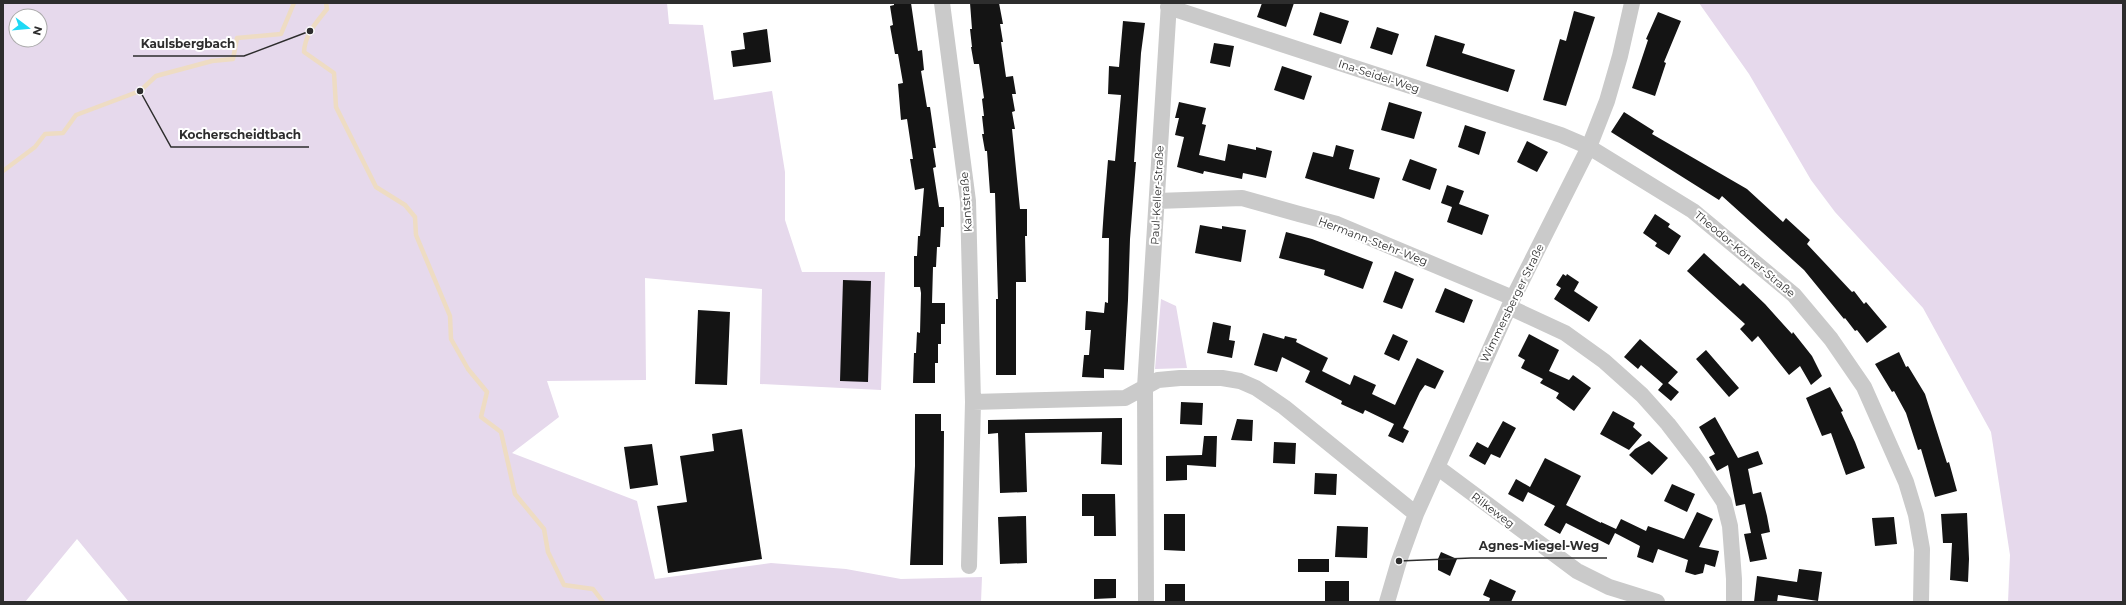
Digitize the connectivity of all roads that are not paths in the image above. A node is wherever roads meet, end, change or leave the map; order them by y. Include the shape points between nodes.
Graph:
1 (942, 3) edge
2 (1632, 3) edge
3 (1169, 5) edge
4 (1589, 147) junction
5 (1157, 201) junction
6 (1511, 302) junction
7 (1145, 387) junction
8 (973, 402) junction
9 (1437, 467) junction
10 (1416, 514) junction
11 (969, 566) dead end
12 (1146, 602) edge
13 (1387, 602) edge
14 (1657, 602) edge
15 (1734, 602) edge
16 (1921, 602) edge

1 - 8 street, Kantstraße via 968,201
2 - 4 street, Wimmersberger Straße via 1607,101
3 - 4 street, Ina-Seidel-Weg via 1561,135
3 - 5 street, Paul-Keller-Straße
4 - 6 street, Wimmersberger Straße
4 - 16 street, Theodor-Körner-Straße via 1693,211 1794,295 1831,339 1864,387 1906,482 1916,515 1922,549
5 - 6 street, Hermann-Stehr-Weg via 1242,198 1337,224
5 - 7 street, Paul-Keller-Straße
6 - 9 street, Wimmersberger Straße
6 - 15 street, Hermann-Stehr-Weg via 1565,333 1604,361 1642,395 1694,458 1724,502 1733,554
7 - 8 street via 1125,398
7 - 10 street via 1158,380 1222,378 1240,381 1256,388 1284,407
7 - 12 street, Paul-Keller-Straße
8 - 11 street, Kantstraße
9 - 10 street, Wimmersberger Straße
9 - 14 street, Rilkeweg via 1577,571 1609,587
10 - 13 street, Wimmersberger Straße

